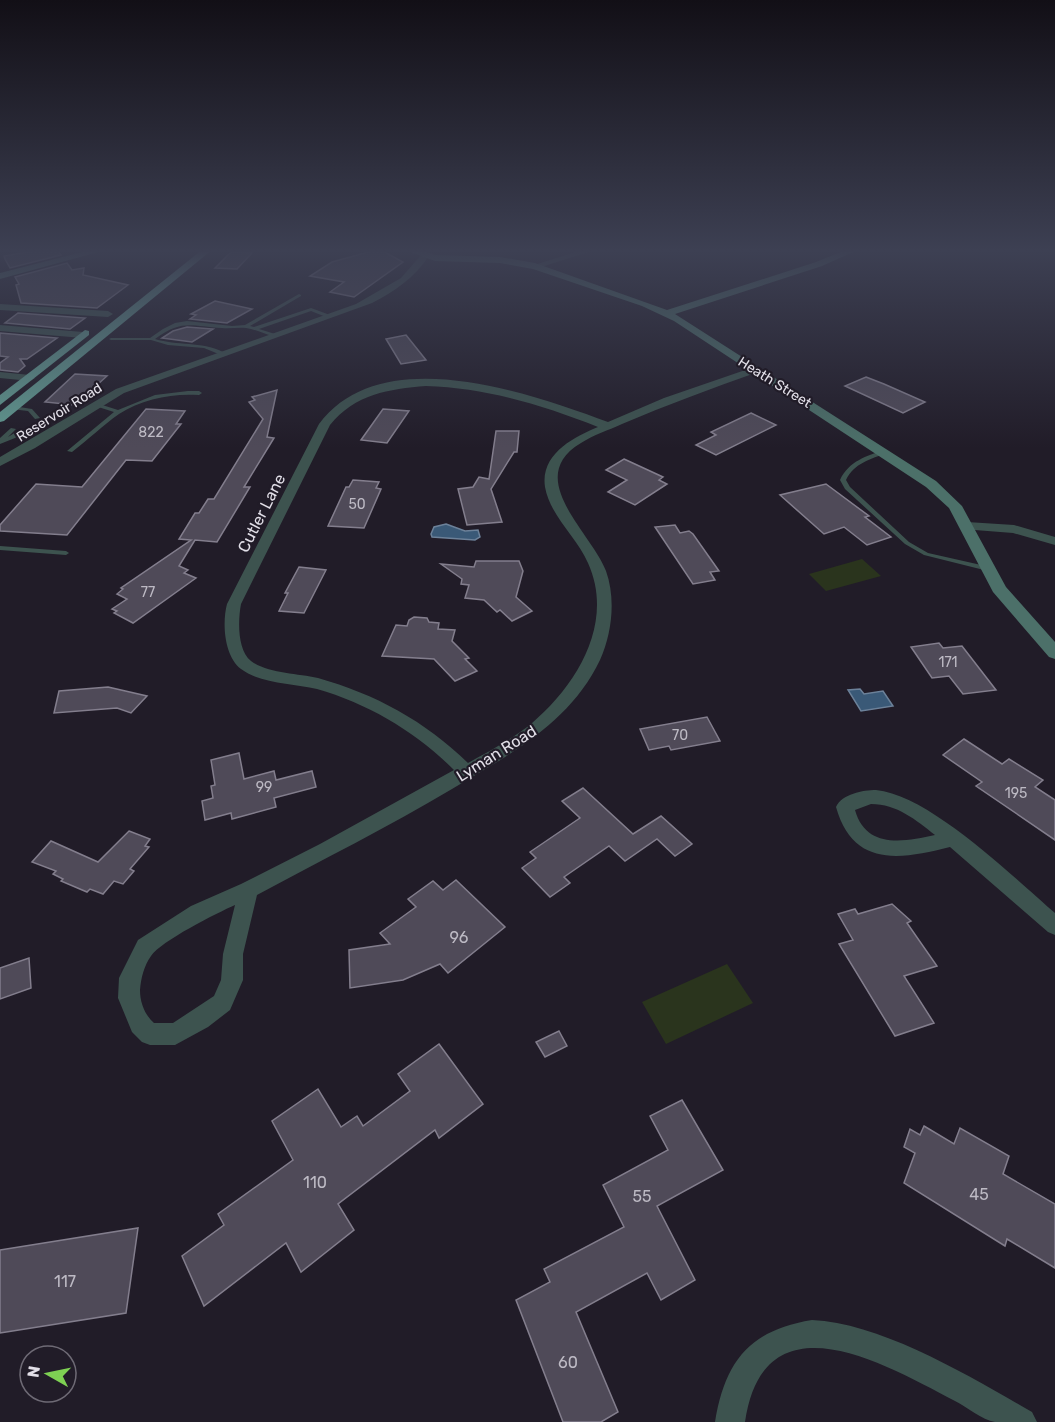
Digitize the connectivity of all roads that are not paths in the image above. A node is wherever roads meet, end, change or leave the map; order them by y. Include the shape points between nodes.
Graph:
1 (106, 315) edge
2 (127, 315) edge
3 (264, 315) edge
4 (293, 315) edge
5 (671, 315) edge
6 (328, 316) edge
7 (246, 326) junction
8 (0, 328) edge
9 (256, 328) junction
10 (82, 335) junction
11 (273, 335) junction
12 (111, 339) dead end
13 (151, 339) junction
14 (221, 353) junction
15 (754, 370) junction
16 (0, 375) edge
17 (30, 378) junction
18 (198, 393) dead end
19 (0, 401) edge
20 (94, 404) junction
21 (13, 408) junction
22 (118, 412) junction
23 (33, 416) dead end
24 (0, 418) edge
25 (607, 426) junction
26 (13, 429) dead end
27 (23, 430) dead end
28 (0, 442) edge
29 (70, 451) dead end
30 (885, 452) junction
31 (0, 462) edge
32 (967, 526) junction
33 (1055, 541) edge
34 (0, 548) edge
35 (66, 554) dead end
36 (988, 569) junction
37 (1055, 653) edge
38 (467, 772) junction
39 (952, 839) junction
40 (248, 890) junction
41 (1055, 926) edge
42 (730, 1422) edge
43 (1022, 1422) edge

1 - 10 highway
2 - 21 highway
3 - 7 lane
4 - 9 lane
5 - 15 street, Heath Street
6 - 11 street, Reservoir Road
7 - 9 lane
7 - 13 lane via 181,322
8 - 10 street
9 - 11 lane
10 - 17 highway
11 - 14 street, Reservoir Road
12 - 13 lane
13 - 14 lane via 203,346
14 - 20 street, Reservoir Road
15 - 25 street, Lyman Road
15 - 30 street, Heath Street
16 - 17 street
17 - 19 highway
18 - 22 lane via 161,395
20 - 22 lane
20 - 31 street, Reservoir Road via 35,445
21 - 23 lane via 30,410
21 - 24 highway
22 - 29 lane
25 - 38 street, Lyman Road via 566,448 551,477 558,507 594,560 601,578 603,615 593,659 555,712 532,734
25 - 38 street, Cutler Lane via 508,392 460,382 383,387 362,394 341,407 325,424 234,604 232,628 245,664 332,687 385,708 449,753
26 - 28 lane
27 - 28 lane
30 - 32 street, Heath Street via 931,484 955,507
30 - 36 lane via 857,462 846,472 843,480 847,488 907,543 926,554
32 - 33 street via 1014,529
32 - 36 street, Heath Street
34 - 35 lane
36 - 37 street, Heath Street via 999,589
38 - 40 street, Lyman Road via 388,819
39 - 39 street via 900,849 875,846 847,821 845,807 872,797 888,799 924,817
39 - 41 street
40 - 40 street, Lyman Road via 198,912 145,947 130,978 129,998 140,1025 150,1034 175,1034 222,1003 232,980 233,954
42 - 43 street via 734,1394 758,1354 789,1337 813,1333 882,1348

